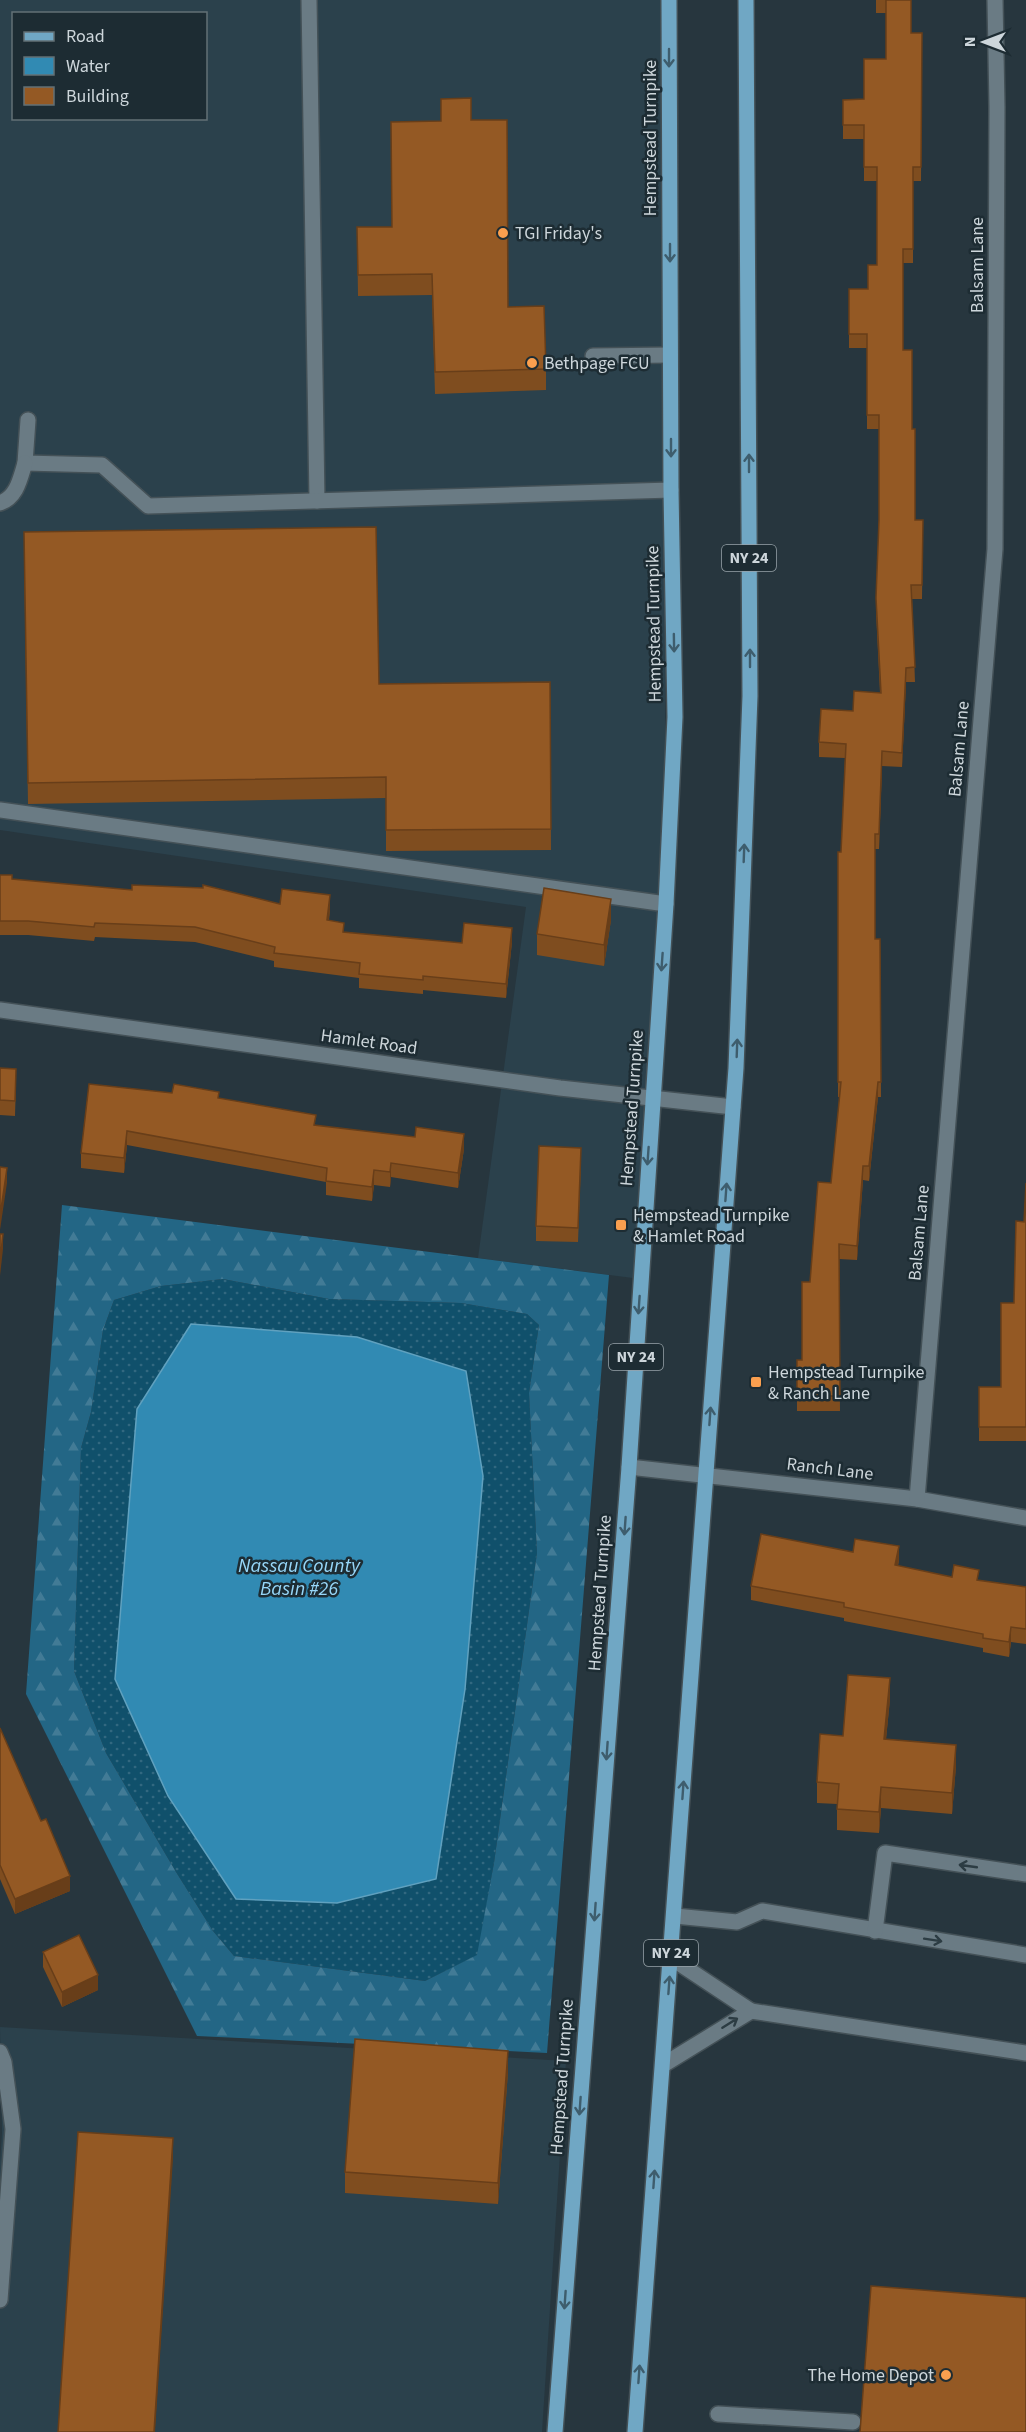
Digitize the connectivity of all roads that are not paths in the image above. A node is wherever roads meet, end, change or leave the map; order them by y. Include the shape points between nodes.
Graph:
1 (309, 0) edge
2 (669, 0) edge
3 (746, 0) edge
4 (995, 0) edge
5 (670, 355) junction
6 (593, 356) dead end
7 (28, 420) dead end
8 (25, 463) junction
9 (671, 490) junction
10 (317, 501) junction
11 (0, 503) edge
12 (0, 810) edge
13 (666, 904) junction
14 (0, 1010) edge
15 (652, 1098) junction
16 (733, 1107) junction
17 (629, 1467) junction
18 (705, 1474) junction
19 (917, 1499) junction
20 (1026, 1518) edge
21 (1026, 1874) edge
22 (675, 1916) junction
23 (875, 1931) junction
24 (1026, 1955) edge
25 (671, 1958) junction
26 (751, 2011) junction
27 (0, 2052) edge
28 (1026, 2053) edge
29 (663, 2065) junction
30 (0, 2300) edge
31 (718, 2414) dead end
32 (853, 2422) dead end
33 (555, 2432) edge
34 (635, 2432) edge

1 - 10 street
2 -> 5 main road, Hempstead Turnpike / NY 24
16 -> 3 main road, NY 24 via 750,696
4 - 19 street, Balsam Lane via 995,549
5 - 6 street
5 -> 9 main road, Hempstead Turnpike / NY 24
7 - 8 street
8 - 10 street via 102,465 148,506
8 - 11 street via 15,492
9 - 10 street
9 -> 13 main road, Hempstead Turnpike / NY 24 via 675,717
12 - 13 street
13 -> 15 main road, Hempstead Turnpike / NY 24
14 - 15 street, Hamlet Road via 548,1087
15 - 16 street, Hamlet Road
15 -> 17 main road, Hempstead Turnpike / NY 24
18 -> 16 main road, NY 24
17 - 18 street, Ranch Lane
17 -> 33 main road, Hempstead Turnpike / NY 24
18 - 19 street, Ranch Lane
22 -> 18 main road, NY 24
19 - 20 street, Ranch Lane
21 -> 23 street via 885,1853
22 - 23 street via 737,1922 762,1911
22 - 25 main road, NY 24
23 -> 24 street
25 - 26 street
29 -> 25 main road, NY 24
26 - 28 street
29 -> 26 street
27 - 30 street via 13,2129
34 -> 29 main road, NY 24
31 - 32 street

